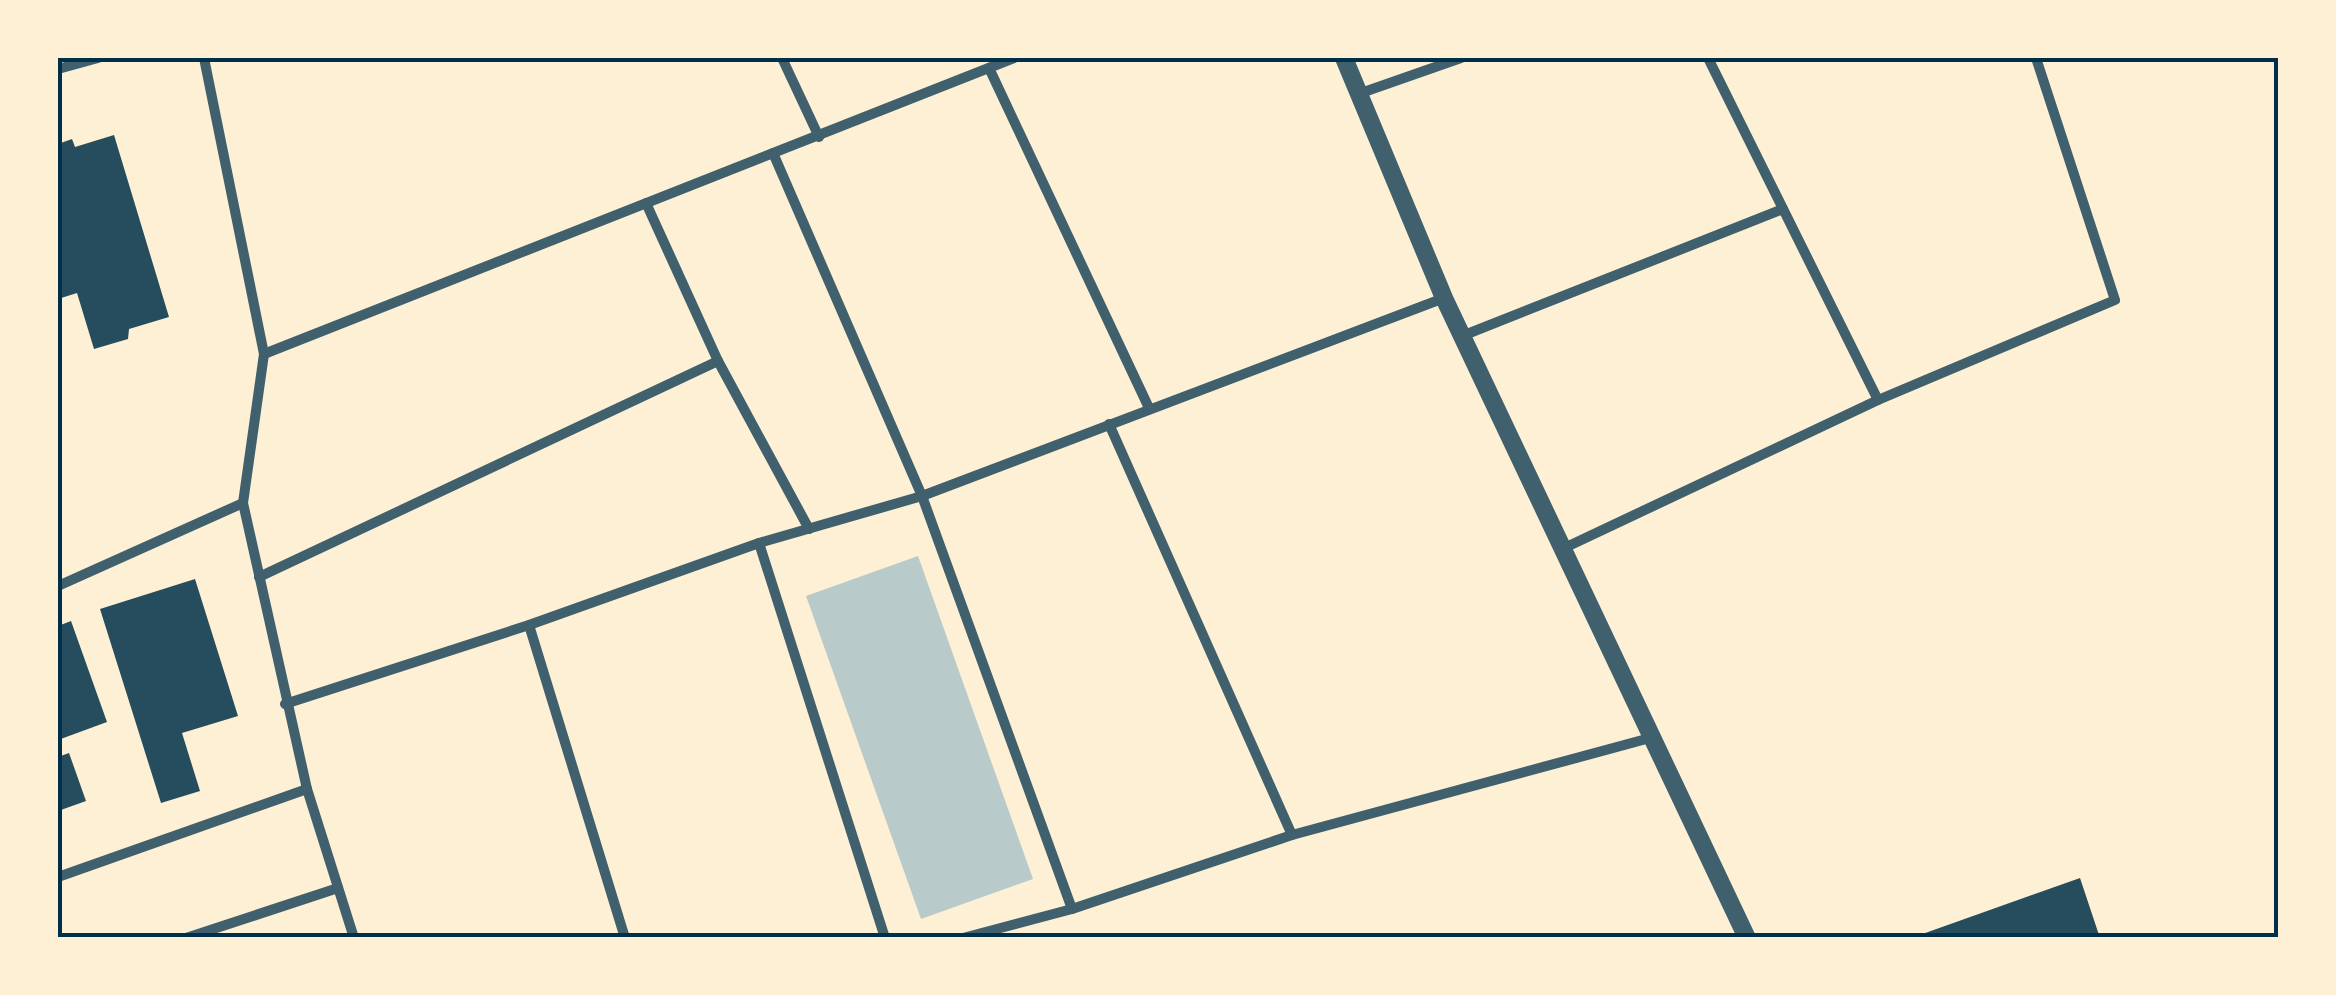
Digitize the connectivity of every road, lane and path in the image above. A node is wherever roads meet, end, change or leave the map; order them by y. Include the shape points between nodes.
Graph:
1 (98, 58) edge
2 (204, 58) edge
3 (782, 58) edge
4 (1014, 58) edge
5 (1344, 58) edge
6 (1460, 58) edge
7 (1708, 58) edge
8 (2036, 58) edge
9 (988, 68) junction
10 (58, 70) edge
11 (1361, 94) junction
12 (819, 137) junction
13 (773, 154) junction
14 (646, 204) junction
15 (1783, 209) junction
16 (1444, 298) junction
17 (1462, 336) junction
18 (264, 354) junction
19 (718, 361) junction
20 (1878, 400) junction
21 (1149, 408) junction
22 (1109, 424) junction
23 (922, 496) junction
24 (243, 502) junction
25 (810, 528) junction
26 (759, 542) junction
27 (1560, 550) junction
28 (259, 577) junction
29 (58, 586) edge
30 (530, 625) junction
31 (285, 704) junction
32 (1650, 738) junction
33 (307, 789) junction
34 (1292, 835) junction
35 (58, 877) edge
36 (338, 888) junction
37 (1072, 908) junction
38 (186, 938) edge
39 (354, 938) edge
40 (625, 938) edge
41 (885, 938) edge
42 (963, 938) edge
43 (1748, 938) edge

1 - 10 street
2 - 18 street
3 - 12 street
4 - 9 street
5 - 11 street
6 - 11 street
7 - 15 street
8 - 20 street via 2115,300
9 - 12 street
9 - 21 street
11 - 16 street
12 - 13 street
13 - 14 street
13 - 23 street
14 - 18 street
14 - 19 street
15 - 17 street
15 - 20 street
16 - 17 street
16 - 21 street
17 - 27 street
18 - 24 street
19 - 25 street
19 - 28 street
20 - 27 street
21 - 22 street
22 - 23 street
22 - 34 street
23 - 25 street
23 - 37 street
24 - 28 street
24 - 29 street
25 - 26 street
26 - 30 street
26 - 41 street
27 - 32 street
28 - 31 street
30 - 31 street
30 - 40 street
31 - 33 street
32 - 34 street
32 - 43 street
33 - 35 street
33 - 36 street
34 - 37 street
36 - 38 street
36 - 39 street
37 - 42 street

